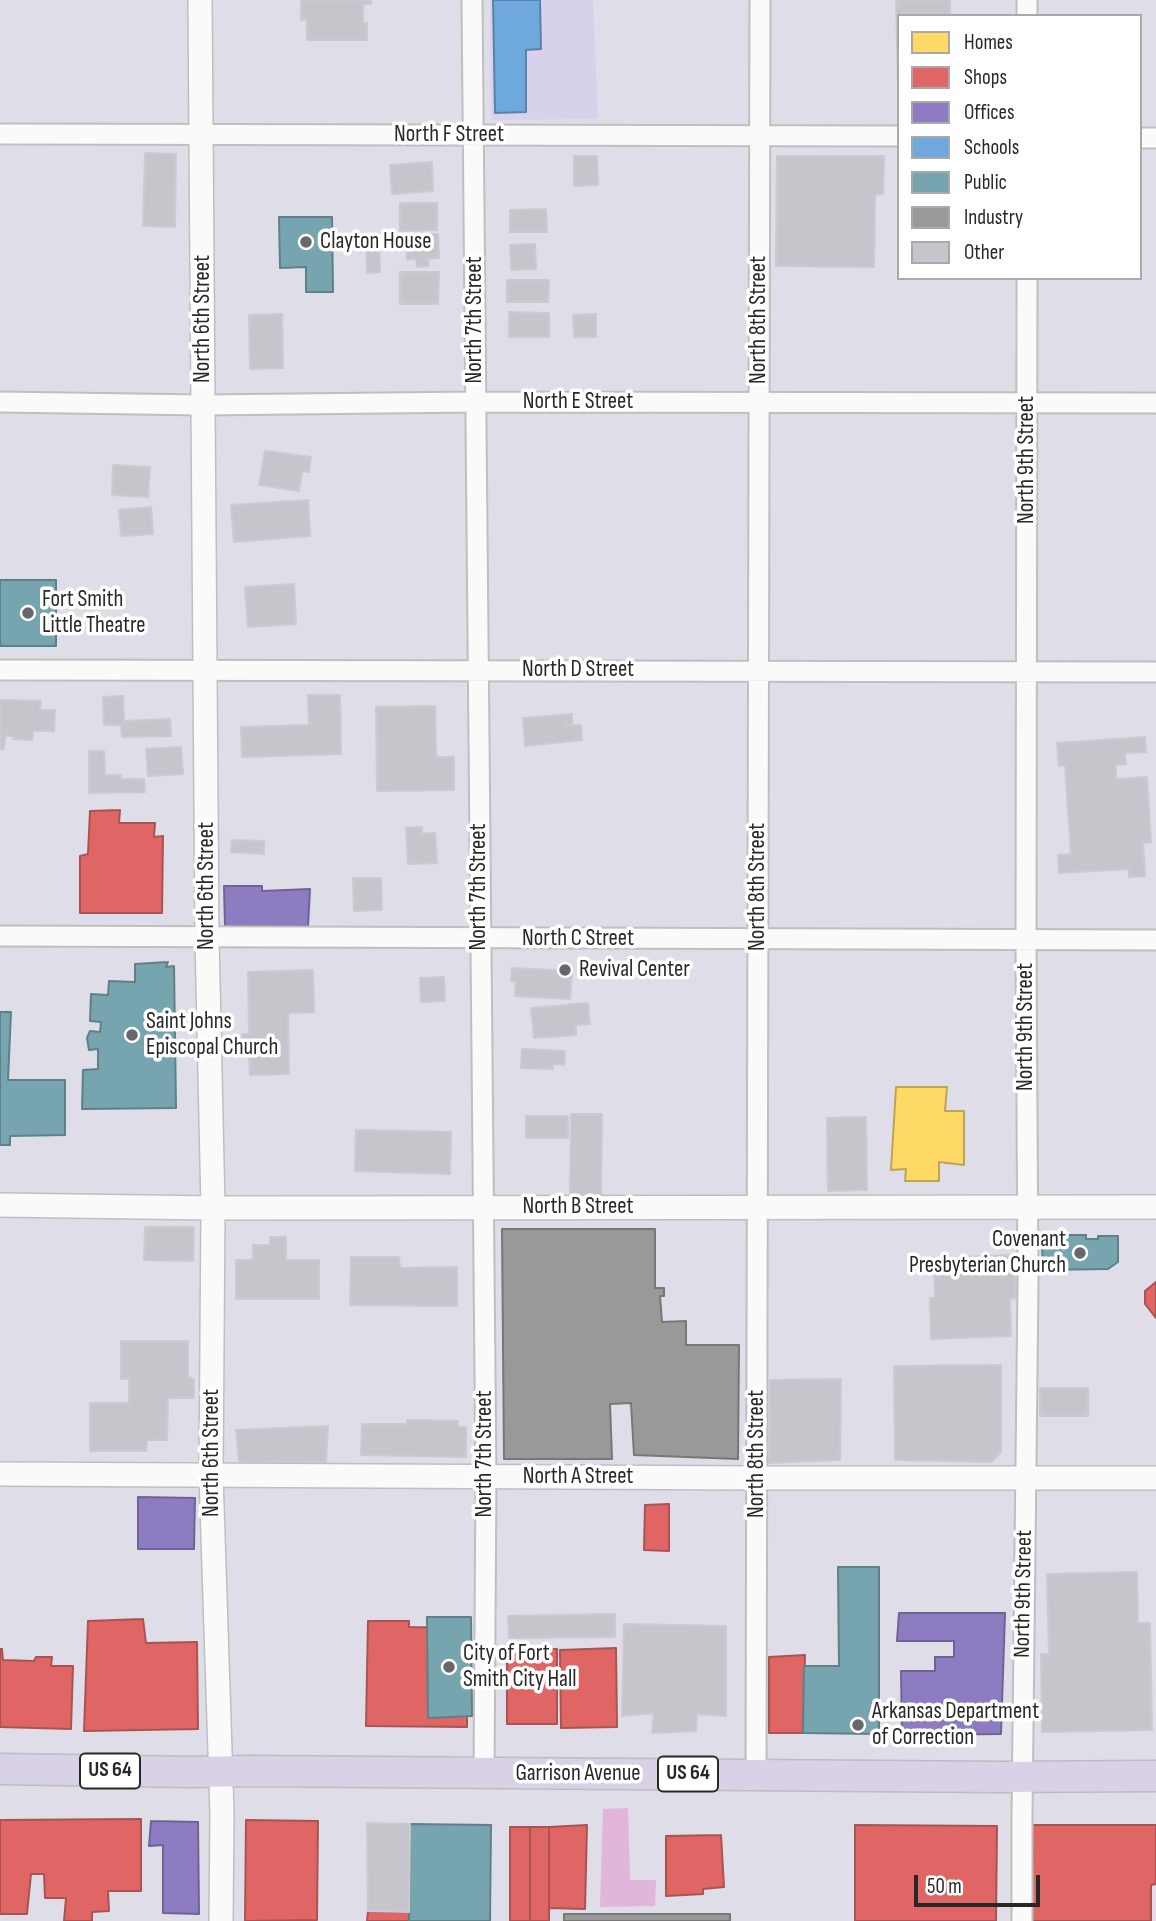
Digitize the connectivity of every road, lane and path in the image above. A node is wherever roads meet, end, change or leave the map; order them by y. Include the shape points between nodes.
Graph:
1 (200, 0) edge
2 (472, 0) edge
3 (760, 0) edge
4 (0, 134) edge
5 (202, 135) junction
6 (473, 135) junction
7 (760, 136) junction
8 (897, 136) edge
9 (1027, 280) edge
10 (0, 402) edge
11 (475, 402) junction
12 (759, 402) junction
13 (1027, 402) junction
14 (1156, 403) edge
15 (203, 405) junction
16 (0, 670) edge
17 (477, 670) junction
18 (206, 671) junction
19 (758, 671) junction
20 (1027, 672) junction
21 (1156, 672) edge
22 (0, 936) edge
23 (207, 938) junction
24 (480, 939) junction
25 (758, 940) junction
26 (1026, 940) junction
27 (1156, 940) edge
28 (0, 1205) edge
29 (758, 1206) junction
30 (1027, 1206) junction
31 (482, 1207) junction
32 (1156, 1207) edge
33 (213, 1208) junction
34 (0, 1474) edge
35 (211, 1475) junction
36 (486, 1477) junction
37 (757, 1478) junction
38 (1026, 1478) junction
39 (1156, 1478) edge
40 (0, 1769) edge
41 (220, 1772) junction
42 (484, 1773) junction
43 (756, 1774) junction
44 (1022, 1776) junction
45 (1156, 1776) edge
46 (221, 1921) edge
47 (1022, 1921) edge

1 - 5 street, North 6th Street
2 - 6 street, North 7th Street
3 - 7 street, North 8th Street
4 - 5 street, North F Street
5 - 6 street, North F Street
5 - 15 street, North 6th Street
6 - 7 street, North F Street
6 - 11 street, North 7th Street
7 - 8 street, North F Street
7 - 12 street, North 8th Street
9 - 13 street, North 9th Street
10 - 15 street, North E Street
11 - 12 street, North E Street
11 - 15 street, North E Street
11 - 17 street, North 7th Street
12 - 13 street, North E Street
12 - 19 street, North 8th Street
13 - 14 street, North E Street
13 - 20 street, North 9th Street
15 - 18 street, North 6th Street
16 - 18 street, North D Street
17 - 18 street, North D Street
17 - 19 street, North D Street
17 - 24 street, North 7th Street
18 - 23 street, North 6th Street
19 - 20 street, North D Street
19 - 25 street, North 8th Street
20 - 21 street, North D Street
20 - 26 street, North 9th Street
22 - 23 street, North C Street
23 - 24 street, North C Street
23 - 33 street, North 6th Street
24 - 25 street, North C Street
24 - 31 street, North 7th Street
25 - 26 street, North C Street
25 - 29 street, North 8th Street
26 - 27 street, North C Street
26 - 30 street, North 9th Street
28 - 33 street, North B Street
29 - 30 street, North B Street
29 - 31 street, North B Street
29 - 37 street, North 8th Street
30 - 32 street, North B Street
30 - 38 street, North 9th Street
31 - 33 street, North B Street
31 - 36 street, North 7th Street
33 - 35 street, North 6th Street
34 - 35 street, North A Street
35 - 36 street, North A Street
35 - 41 street, North 6th Street
36 - 37 street, North A Street
36 - 42 street, North 7th Street
37 - 38 street, North A Street
37 - 43 street, North 8th Street
38 - 39 street, North A Street
38 - 44 street, North 9th Street
40 - 41 main road, Garrison Avenue / US 64
41 - 42 main road, Garrison Avenue / US 64
41 - 46 street, North 6th Street
42 - 43 main road, Garrison Avenue / US 64
43 - 44 main road, Garrison Avenue / US 64
44 - 45 main road, Garrison Avenue / US 64
44 - 47 street, North 9th Street

